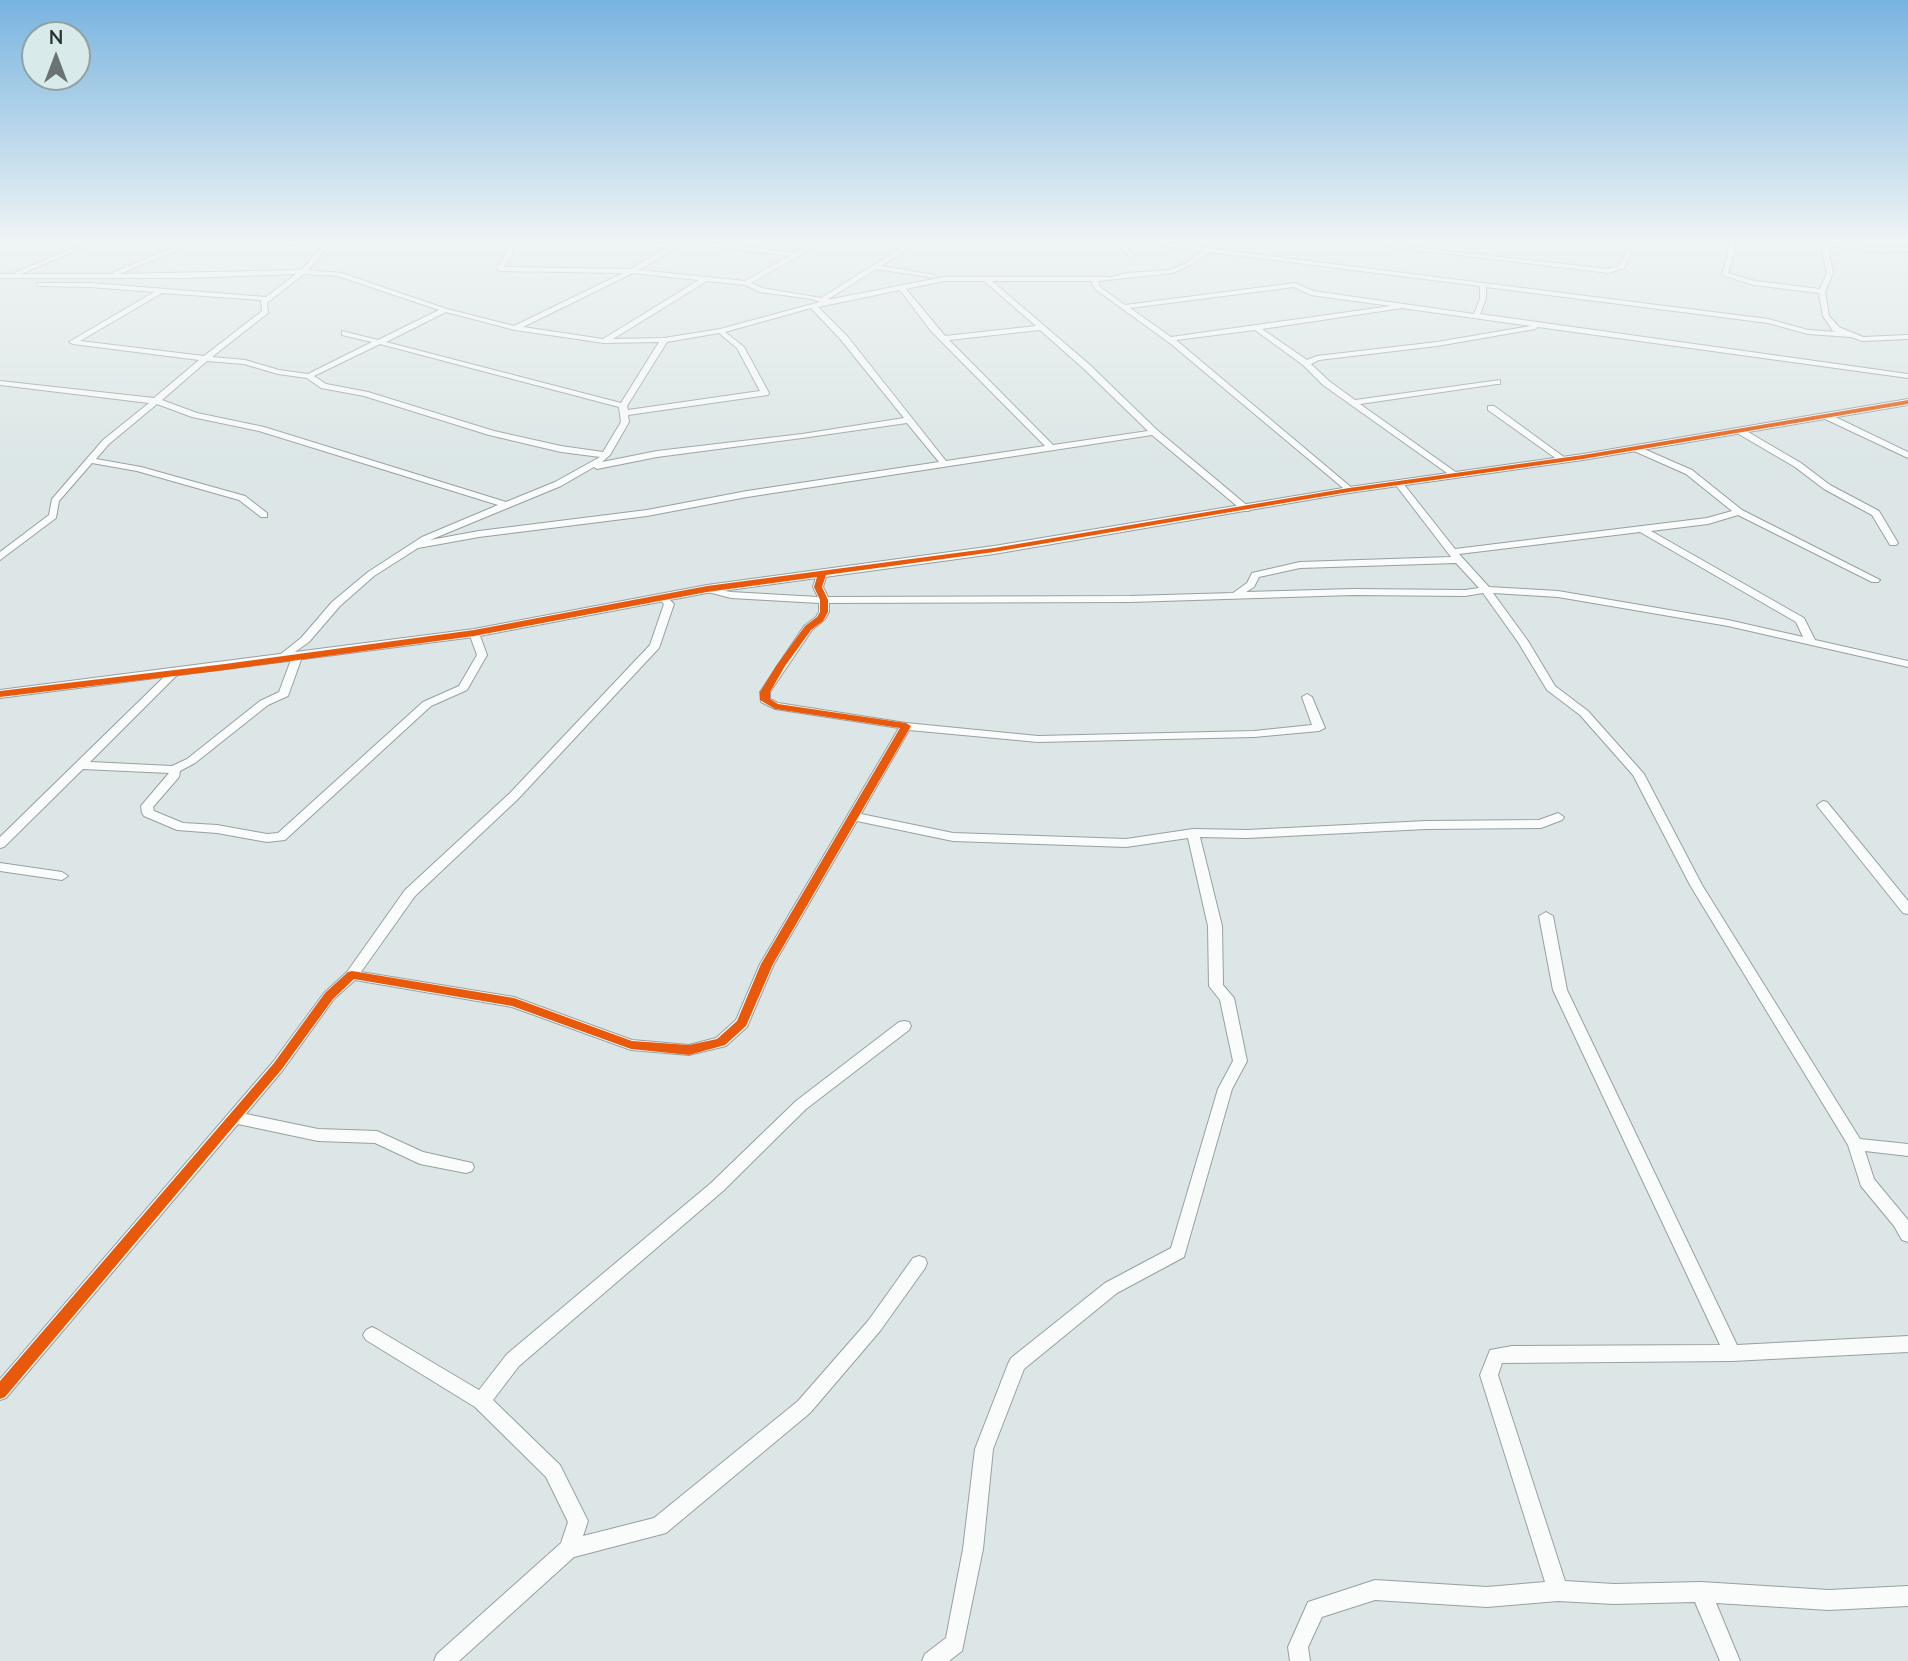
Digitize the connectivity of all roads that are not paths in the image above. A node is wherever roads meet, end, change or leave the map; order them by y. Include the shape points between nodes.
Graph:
1 (118, 316) edge
2 (261, 316) edge
3 (434, 316) edge
4 (466, 316) edge
5 (541, 316) edge
6 (646, 316) edge
7 (781, 316) edge
8 (822, 316) edge
9 (925, 316) edge
10 (1026, 316) edge
11 (1136, 316) edge
12 (1351, 316) edge
13 (1476, 316) edge
14 (1723, 316) edge
15 (1826, 316) edge
16 (1539, 325) junction
17 (515, 328) junction
18 (1040, 328) junction
19 (1256, 328) junction
20 (720, 331) junction
21 (345, 334) dead end
22 (1851, 335) junction
23 (1908, 337) edge
24 (944, 338) junction
25 (664, 340) junction
26 (1169, 340) junction
27 (604, 341) junction
28 (381, 342) junction
29 (204, 359) junction
30 (1306, 363) junction
31 (309, 376) junction
32 (1908, 376) edge
33 (1497, 382) dead end
34 (0, 383) edge
35 (156, 401) junction
36 (1356, 402) junction
37 (1908, 402) edge
38 (1491, 408) dead end
39 (625, 410) junction
40 (1825, 416) junction
41 (908, 420) junction
42 (1740, 431) junction
43 (1154, 432) junction
44 (1051, 448) junction
45 (1637, 449) junction
46 (606, 455) junction
47 (1908, 455) edge
48 (90, 460) junction
49 (1564, 460) junction
50 (945, 465) junction
51 (589, 468) junction
52 (1454, 475) junction
53 (1399, 484) junction
54 (1349, 490) junction
55 (506, 505) junction
56 (1246, 509) junction
57 (1739, 512) junction
58 (264, 515) dead end
59 (1641, 529) junction
60 (1893, 543) dead end
61 (419, 545) junction
62 (0, 556) edge
63 (1456, 556) junction
64 (822, 574) junction
65 (1875, 580) dead end
66 (708, 589) junction
67 (1486, 590) junction
68 (1235, 596) junction
69 (663, 597) junction
70 (824, 600) junction
71 (474, 634) junction
72 (1811, 642) junction
73 (297, 657) junction
74 (281, 659) junction
75 (1908, 664) edge
76 (173, 674) junction
77 (0, 694) edge
78 (1307, 697) dead end
79 (906, 726) junction
80 (79, 765) junction
81 (174, 770) junction
82 (1823, 805) dead end
83 (852, 816) junction
84 (1558, 817) dead end
85 (1193, 833) junction
86 (0, 844) edge
87 (0, 867) edge
88 (62, 876) dead end
89 (1908, 910) edge
90 (1546, 916) dead end
91 (352, 975) junction
92 (904, 1026) dead end
93 (234, 1117) junction
94 (1855, 1144) junction
95 (1908, 1150) edge
96 (466, 1167) dead end
97 (1908, 1235) edge
98 (919, 1263) dead end
99 (372, 1335) dead end
100 (1908, 1344) edge
101 (1732, 1353) junction
102 (0, 1392) edge
103 (481, 1401) junction
104 (569, 1549) junction
105 (1558, 1591) junction
106 (1701, 1592) junction
107 (1908, 1596) edge
108 (444, 1661) edge
109 (932, 1661) edge
110 (1300, 1661) edge
111 (1730, 1661) edge

1 - 29 street via 73,342
2 - 29 street
3 - 28 street
4 - 17 street
5 - 17 street
6 - 27 street
7 - 20 street
8 - 41 street
9 - 24 street
10 - 18 street
11 - 26 street
12 - 19 street
13 - 16 street
14 - 22 street via 1808,332
15 - 22 street via 1836,329
16 - 30 street
16 - 32 street
17 - 27 street
18 - 24 street
18 - 43 street
19 - 26 street
19 - 30 street
20 - 25 street
20 - 39 street via 740,347 765,393
21 - 28 street
22 - 23 street via 1862,339
24 - 44 street
25 - 27 street
25 - 39 street
26 - 54 street
28 - 31 street
28 - 39 street
29 - 31 street via 245,362
29 - 35 street
30 - 36 street
31 - 46 street via 324,386 492,433
33 - 36 street
34 - 35 street
35 - 48 street
35 - 55 street
36 - 52 street
37 - 40 street
38 - 49 street
39 - 46 street via 625,422
40 - 42 street
40 - 47 street
41 - 50 street
41 - 51 street via 657,454
42 - 45 street
42 - 60 street via 1877,513
43 - 44 street
43 - 56 street
44 - 50 street
45 - 49 street
45 - 57 street via 1689,472
46 - 51 street
48 - 58 street via 242,498
48 - 62 street via 55,501 53,516
49 - 52 street
50 - 61 street
51 - 55 street
52 - 53 street
53 - 54 street
53 - 63 street
54 - 56 street
55 - 61 street
56 - 64 street
57 - 59 street via 1708,521
57 - 65 street
59 - 63 street
59 - 72 street via 1800,620
61 - 74 street via 371,575
63 - 67 street
63 - 68 street via 1300,565 1255,575 1251,585
64 - 66 street
64 - 70 street via 818,587
66 - 69 street
66 - 70 street via 731,595
67 - 68 street
67 - 72 street via 1584,598
67 - 94 street via 1551,688 1584,713 1638,774 1696,885
68 - 70 street
69 - 71 street
69 - 91 street via 668,604 655,646 514,796 411,893
70 - 79 street via 820,620 808,628 780,666 765,700 775,706
71 - 73 street
71 - 81 street via 482,655 463,688 428,704 281,836 181,827 148,813 147,806 175,775
72 - 75 street
73 - 74 street
73 - 81 street via 284,694 264,703
74 - 76 street
76 - 77 street
76 - 80 street
78 - 79 street via 1319,728 1038,739
79 - 83 street
80 - 81 street
80 - 86 street
82 - 89 street
83 - 85 street via 967,837 1126,844
83 - 91 street via 767,964 741,1023 721,1042 689,1050 631,1045 514,1002
84 - 85 street via 1541,824
85 - 109 street via 1215,926 1216,986 1227,998 1240,1061 1225,1089 1178,1252 1111,1288 1017,1364 984,1449 973,1549 955,1644
87 - 88 street
90 - 101 street via 1560,990
91 - 93 street via 329,996
92 - 103 street via 801,1105 717,1187 513,1360
93 - 96 street via 318,1135 377,1137 420,1158
93 - 102 street
94 - 95 street
94 - 97 street via 1867,1182
98 - 104 street via 874,1326 804,1407 669,1518 659,1526
99 - 103 street
100 - 101 street
101 - 105 street via 1496,1356 1489,1375
103 - 104 street via 553,1471 578,1521
104 - 108 street
105 - 106 street
105 - 110 street via 1487,1597 1375,1590 1315,1609 1298,1647
106 - 107 street via 1829,1600
106 - 111 street

